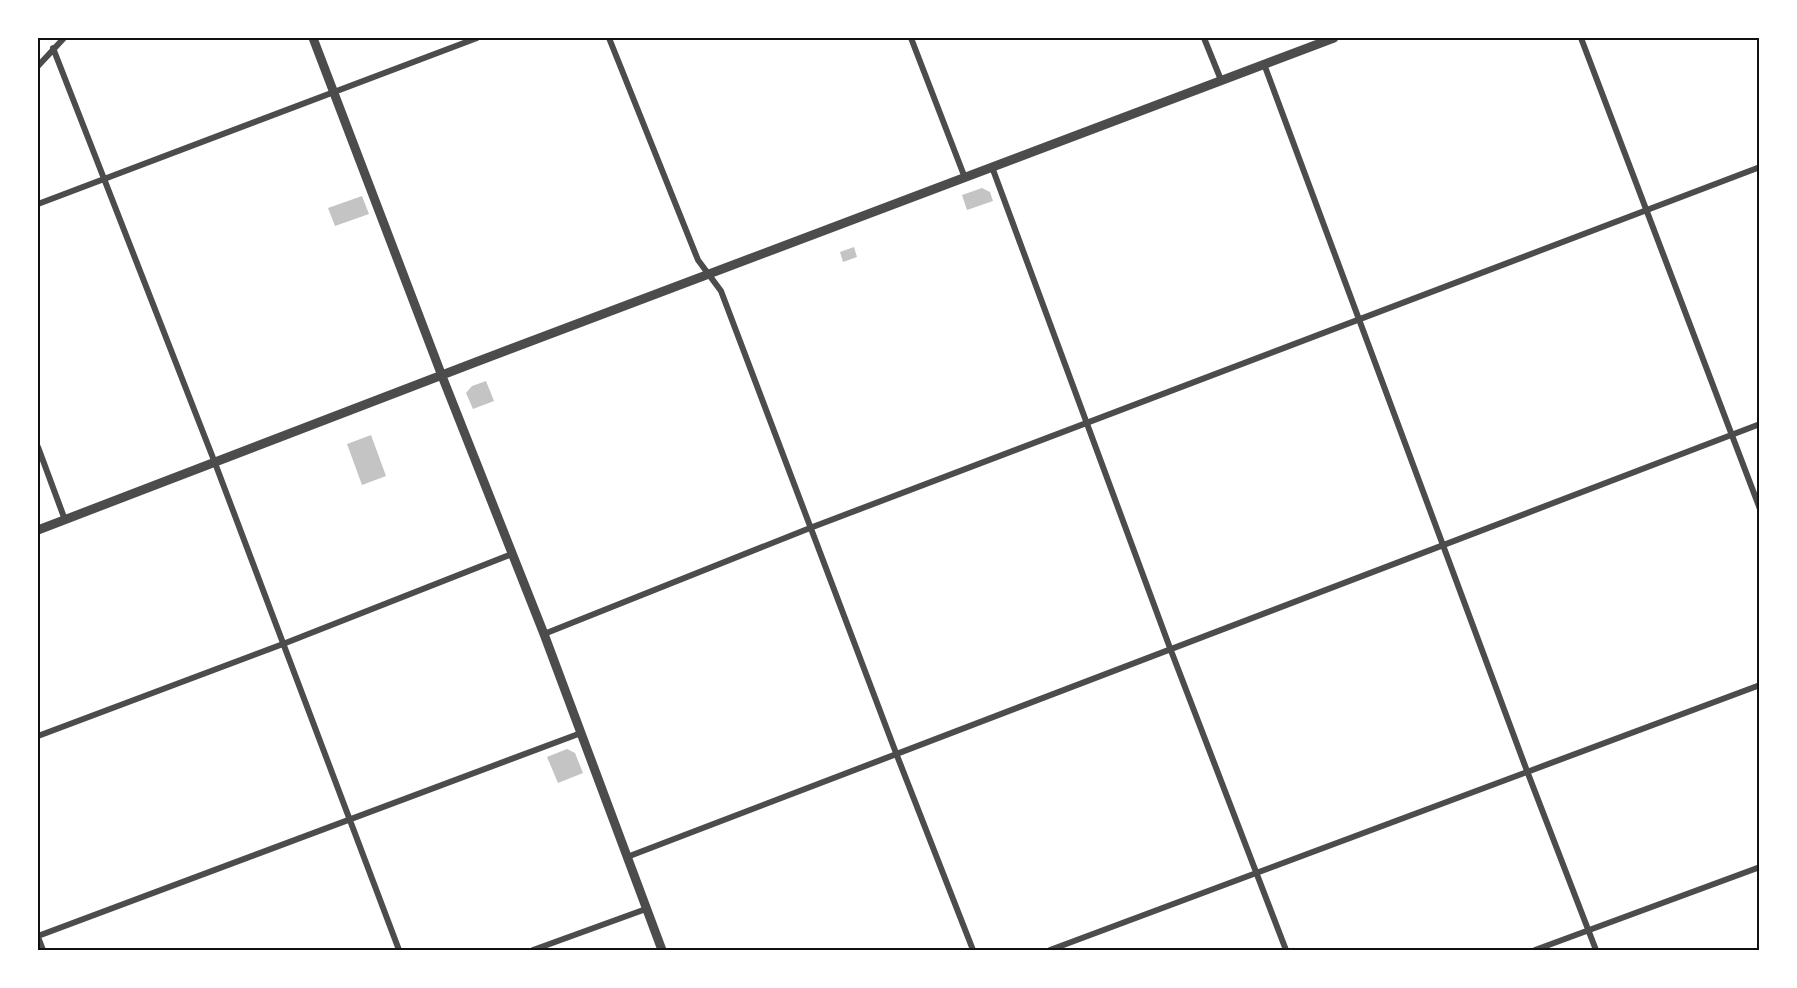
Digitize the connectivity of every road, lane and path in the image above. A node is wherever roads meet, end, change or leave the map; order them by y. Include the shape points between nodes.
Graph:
1 (64, 38) edge
2 (313, 38) edge
3 (477, 38) edge
4 (609, 38) edge
5 (911, 38) edge
6 (1204, 38) edge
7 (1334, 38) edge
8 (1581, 38) edge
9 (53, 48) junction
10 (1263, 64) junction
11 (38, 66) edge
12 (1221, 80) junction
13 (334, 92) junction
14 (1760, 167) edge
15 (992, 168) junction
16 (105, 177) junction
17 (965, 178) junction
18 (38, 204) edge
19 (1647, 210) junction
20 (709, 275) junction
21 (1358, 320) junction
22 (442, 376) junction
23 (1087, 421) junction
24 (1760, 424) edge
25 (1732, 434) junction
26 (38, 447) edge
27 (215, 463) junction
28 (1760, 509) edge
29 (65, 520) junction
30 (810, 528) junction
31 (38, 530) edge
32 (1443, 545) junction
33 (512, 554) junction
34 (544, 634) junction
35 (282, 644) junction
36 (1170, 648) junction
37 (1760, 685) edge
38 (581, 733) junction
39 (38, 736) edge
40 (896, 753) junction
41 (1527, 771) junction
42 (350, 819) junction
43 (627, 857) junction
44 (1760, 867) edge
45 (1256, 872) junction
46 (646, 909) junction
47 (1588, 930) junction
48 (38, 937) edge
49 (43, 951) edge
50 (399, 951) edge
51 (533, 951) edge
52 (662, 951) edge
53 (973, 951) edge
54 (1050, 951) edge
55 (1286, 951) edge
56 (1535, 951) edge
57 (1596, 951) edge

1 - 9 street
2 - 13 street
3 - 13 street
4 - 20 street via 698,260
5 - 17 street
6 - 12 street
7 - 10 street
8 - 19 street
9 - 11 street
9 - 16 street
10 - 12 street
10 - 21 street
12 - 15 street
13 - 16 street
13 - 22 street
14 - 19 street
15 - 17 street
15 - 23 street
16 - 18 street
16 - 27 street
17 - 20 street
19 - 21 street
19 - 25 street
20 - 22 street
20 - 30 street via 721,291
21 - 23 street
21 - 32 street
22 - 27 street
22 - 33 street
23 - 30 street
23 - 36 street
24 - 25 street
25 - 28 street
25 - 32 street
26 - 29 street
27 - 29 street
27 - 35 street
29 - 31 street
30 - 34 street
30 - 40 street
32 - 36 street
32 - 41 street
33 - 34 street
33 - 35 street
34 - 38 street
35 - 39 street
35 - 42 street
36 - 40 street
36 - 45 street
37 - 41 street
38 - 42 street
38 - 43 street
40 - 43 street
40 - 53 street
41 - 45 street
41 - 47 street
42 - 48 street
42 - 50 street
43 - 46 street
44 - 47 street
45 - 54 street
45 - 55 street
46 - 51 street
46 - 52 street
47 - 56 street
47 - 57 street
48 - 49 street

